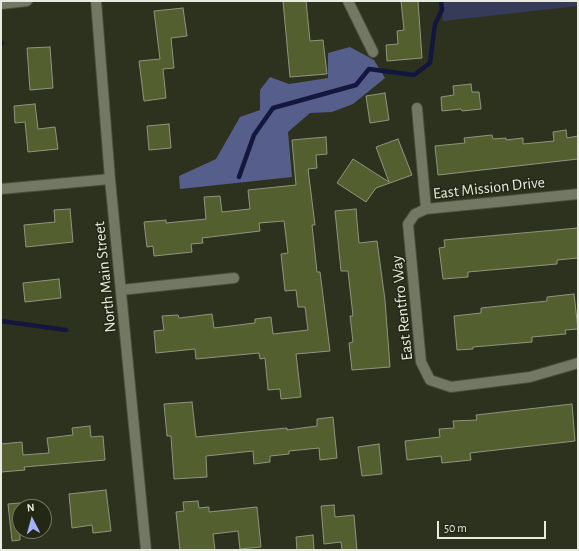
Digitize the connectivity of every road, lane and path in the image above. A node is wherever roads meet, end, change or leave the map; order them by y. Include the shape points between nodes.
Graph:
1 (27, 1) edge
2 (96, 1) edge
3 (348, 1) edge
4 (1, 4) edge
5 (373, 52) dead end
6 (417, 108) dead end
7 (110, 179) junction
8 (1, 189) edge
9 (578, 194) edge
10 (426, 210) junction
11 (408, 224) joint
12 (234, 278) dead end
13 (121, 290) junction
14 (578, 363) edge
15 (146, 550) edge

1 - 4 street
2 - 7 street, North Main Street
3 - 5 street
6 - 10 street
7 - 8 street
7 - 13 street, North Main Street
9 - 10 street, East Mission Drive
10 - 11 street, East Mission Drive via 415,214
11 - 14 street, East Rentfro Way via 421,362 430,380 451,388 530,377
12 - 13 street
13 - 15 street, North Main Street

